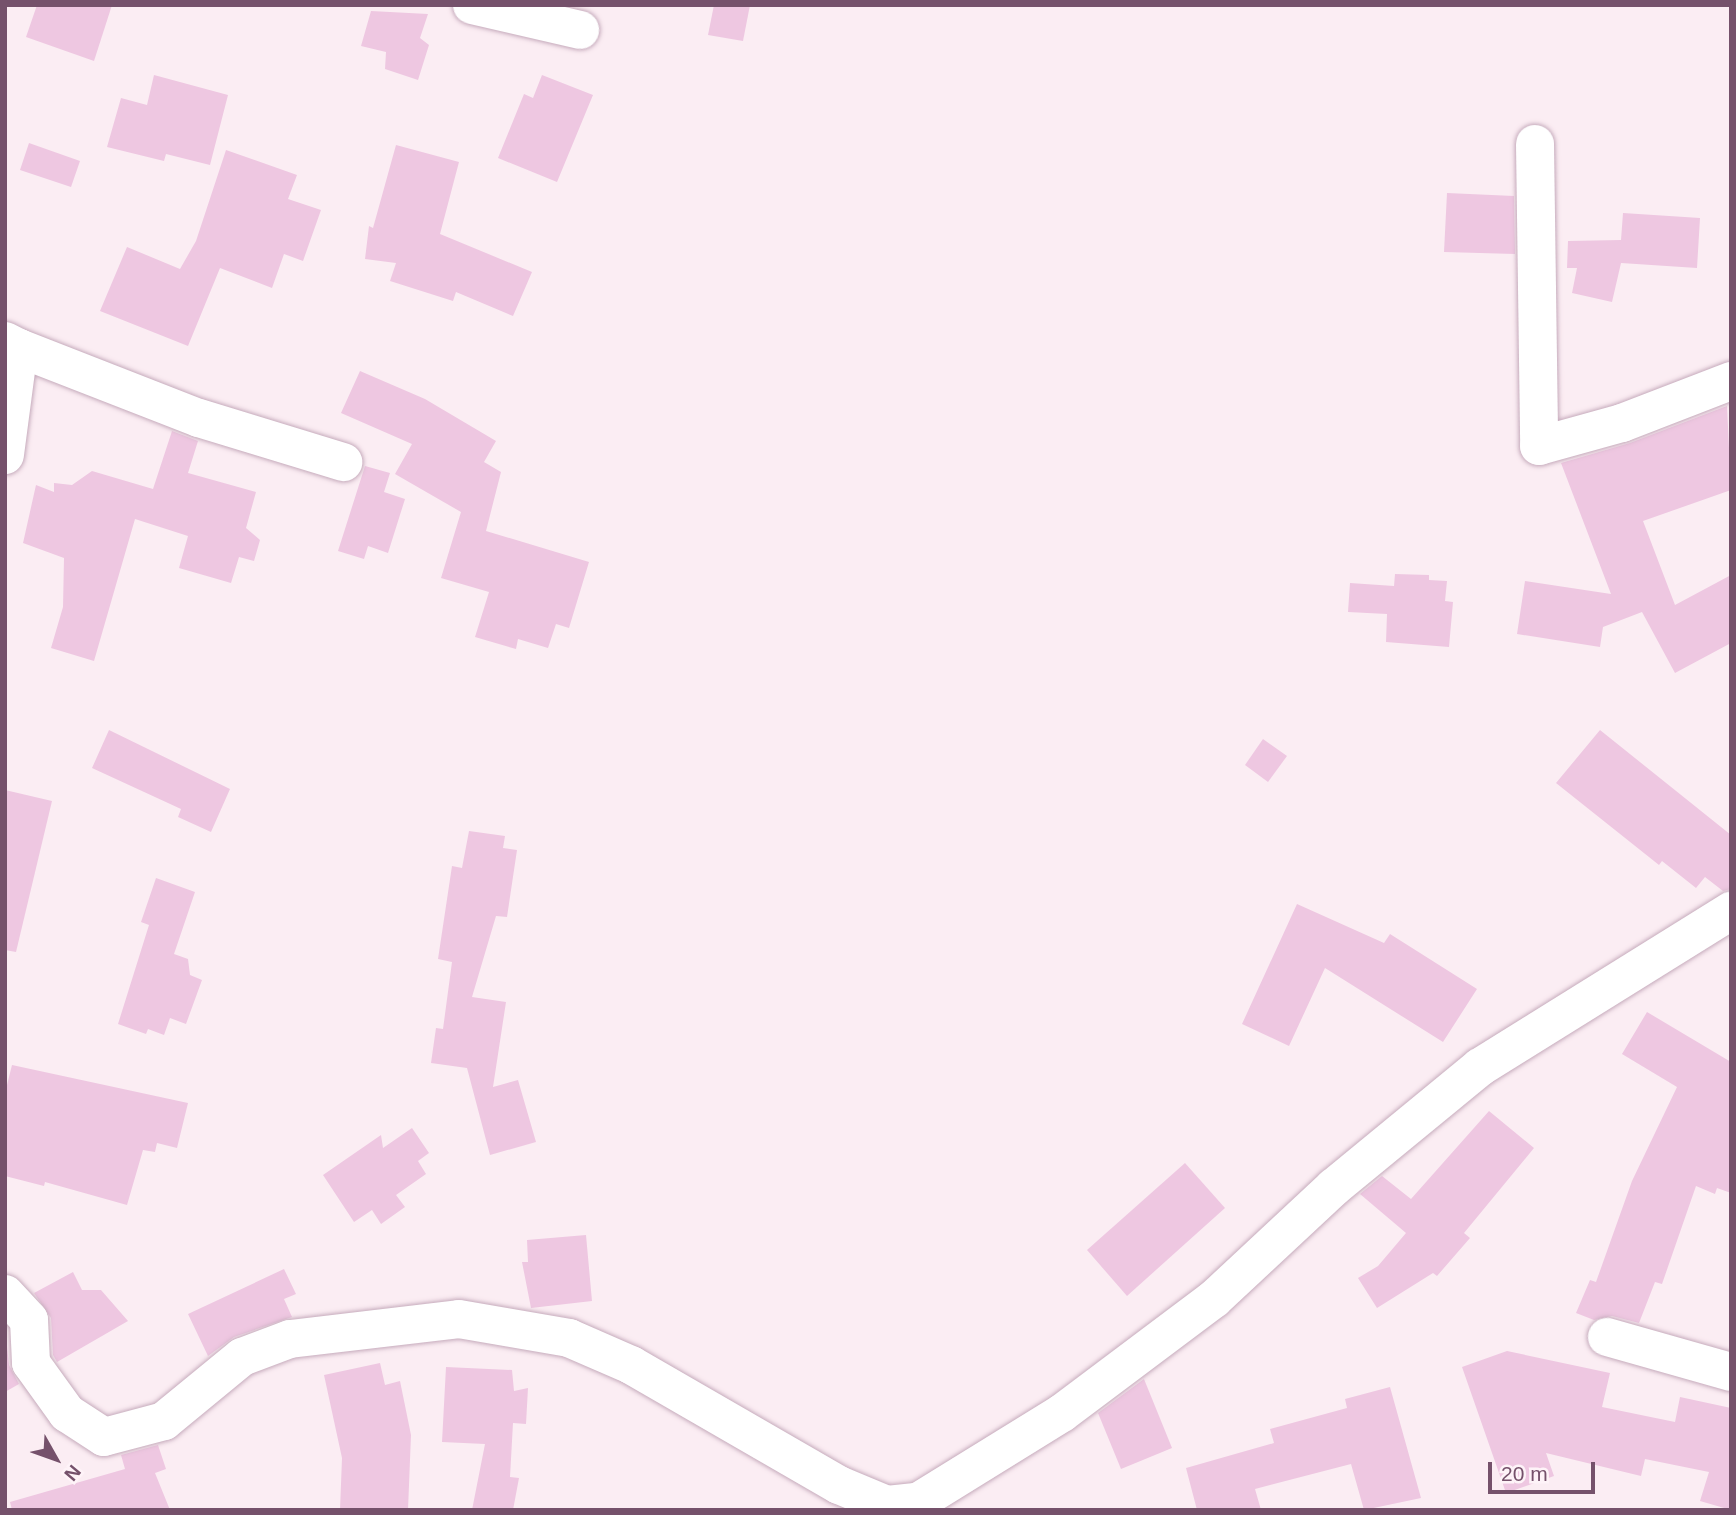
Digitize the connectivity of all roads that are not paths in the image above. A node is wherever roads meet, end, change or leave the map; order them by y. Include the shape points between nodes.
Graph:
1 (472, 5) edge
2 (580, 30) dead end
3 (1535, 144) dead end
4 (12, 344) edge
5 (1731, 381) edge
6 (5, 455) edge
7 (343, 462) dead end
8 (1731, 911) edge
9 (5, 1294) edge
10 (1607, 1337) dead end
11 (1731, 1372) edge

1 - 2 street
3 - 5 street via 1539,446 1622,423
4 - 6 street
4 - 7 street via 199,418
8 - 9 street via 1480,1067 1334,1187 1214,1299 1062,1413 918,1502 887,1505 839,1485 631,1366 569,1338 459,1319 290,1339 242,1357 164,1421 104,1437 67,1413 31,1363 29,1320
10 - 11 street

